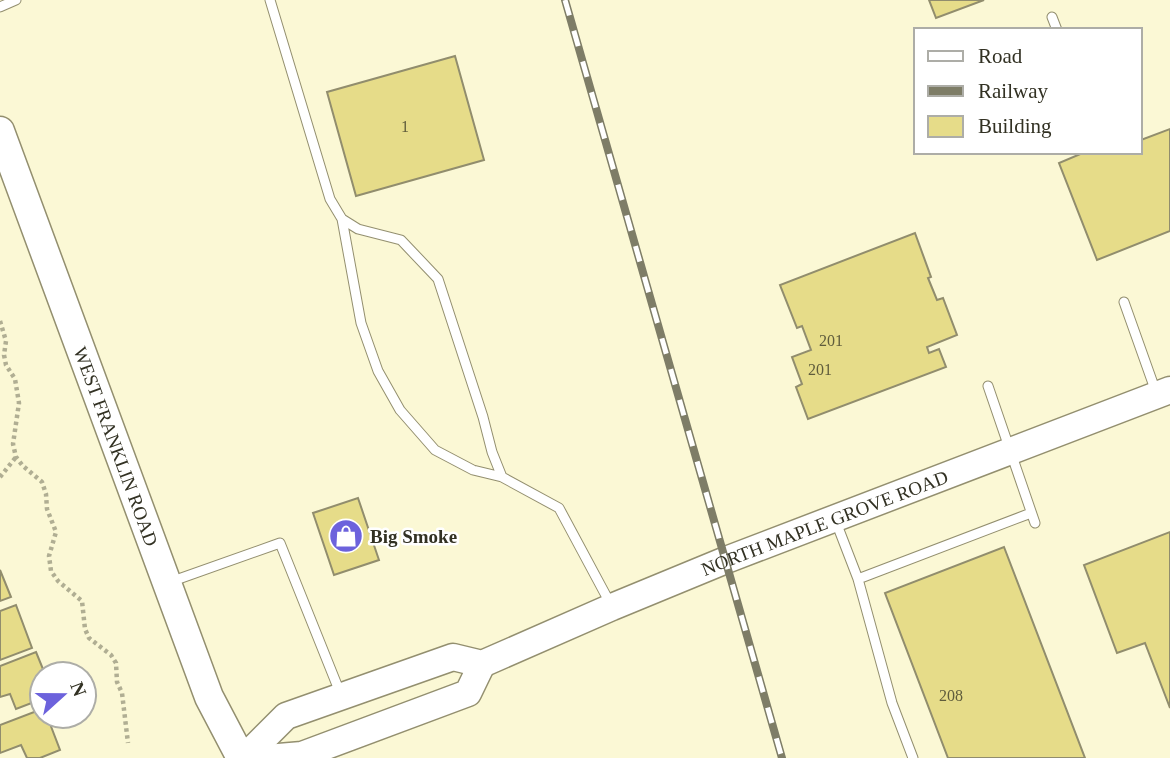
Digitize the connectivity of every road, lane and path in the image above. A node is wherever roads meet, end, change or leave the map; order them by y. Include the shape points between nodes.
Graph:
1 (16, 0) edge
2 (270, 0) edge
3 (0, 7) edge
4 (1052, 17) dead end
5 (1056, 28) edge
6 (0, 131) edge
7 (342, 219) junction
8 (1124, 302) dead end
9 (0, 321) edge
10 (988, 386) dead end
11 (1164, 393) edge
12 (1010, 452) junction
13 (16, 457) junction
14 (0, 477) edge
15 (502, 477) junction
16 (834, 518) junction
17 (858, 579) junction
18 (167, 583) junction
19 (612, 607) junction
20 (482, 664) junction
21 (341, 697) junction
22 (128, 743) dead end
23 (242, 758) edge
24 (267, 758) edge
25 (913, 758) edge

1 - 3 lane
2 - 7 lane via 330,199
4 - 5 lane
6 - 18 main road, WEST FRANKLIN ROAD
7 - 15 lane via 358,229 401,240 438,279
7 - 15 lane via 361,323 378,371 400,410 435,450 472,470
8 - 11 lane
9 - 13 path via 6,365 15,379 19,403 13,444
10 - 12 lane
11 - 12 main road, NORTH MAPLE GROVE ROAD
12 - 16 main road, NORTH MAPLE GROVE ROAD
12 - 17 lane via 1033,518
13 - 14 path
13 - 22 path via 43,482 56,532 49,556 51,571 82,601 89,638 116,663
15 - 19 lane via 559,508
16 - 17 lane
16 - 19 main road, NORTH MAPLE GROVE ROAD
17 - 25 lane via 892,703
18 - 21 lane via 280,543
18 - 23 main road, WEST FRANKLIN ROAD via 209,697
19 - 20 main road, NORTH MAPLE GROVE ROAD
20 - 21 main road via 453,657
20 - 24 main road via 468,693 302,755
21 - 23 main road via 286,716

